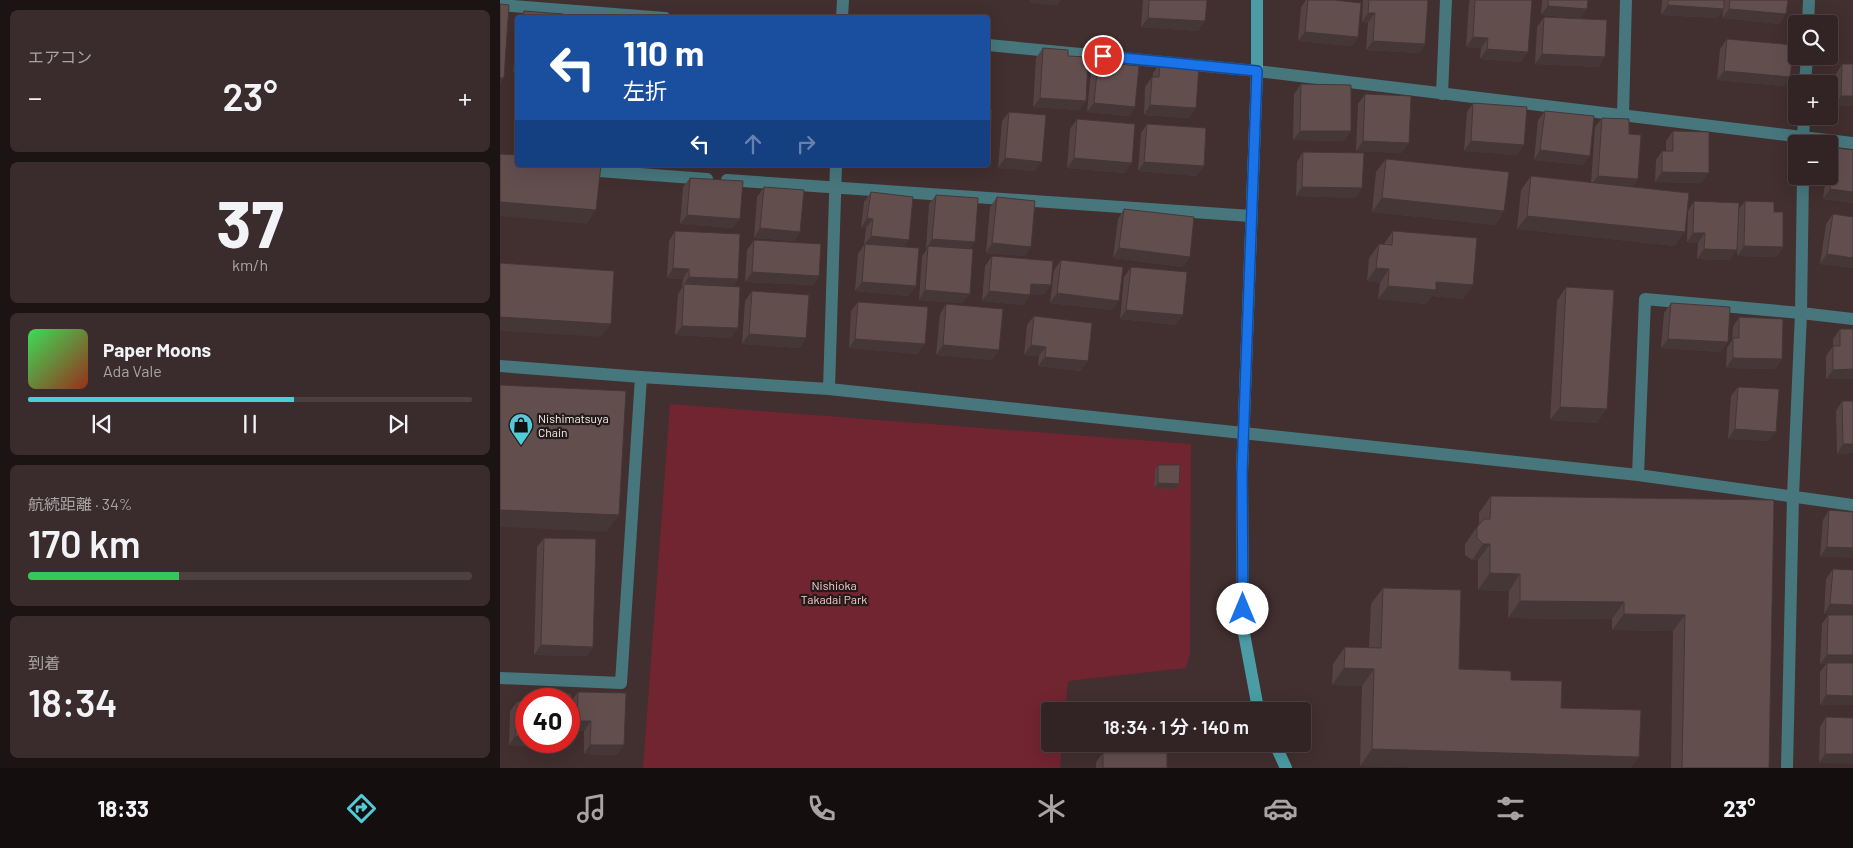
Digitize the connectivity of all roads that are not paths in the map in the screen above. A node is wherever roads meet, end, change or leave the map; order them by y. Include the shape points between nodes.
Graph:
1 (843, 0) edge
2 (1257, 0) edge
3 (1446, 0) edge
4 (1626, 0) edge
5 (1809, 0) edge
6 (500, 5) edge
7 (627, 15) edge
8 (842, 15) edge
9 (1808, 15) edge
10 (990, 45) edge
11 (1257, 71) junction
12 (1442, 94) junction
13 (1623, 115) junction
14 (1788, 138) edge
15 (1838, 142) edge
16 (1853, 143) edge
17 (836, 167) edge
18 (568, 169) edge
19 (1802, 185) edge
20 (835, 188) junction
21 (1251, 216) junction
22 (1801, 313) junction
23 (1853, 319) edge
24 (500, 366) edge
25 (641, 377) junction
26 (829, 389) junction
27 (1244, 434) junction
28 (1638, 475) junction
29 (1793, 496) junction
30 (1853, 505) edge
31 (500, 678) edge
32 (1257, 702) edge
33 (1279, 752) edge
34 (1286, 768) edge
35 (1787, 768) edge

1 - 8 street
2 - 11 street
3 - 12 street
4 - 13 street
5 - 9 street
6 - 7 street
10 - 11 street
11 - 12 street
11 - 21 street
12 - 13 street
13 - 14 street
15 - 16 street
17 - 20 street
18 - 20 street
19 - 22 street
20 - 21 street
20 - 26 street
21 - 27 street
22 - 23 street
22 - 28 street via 1645,299
22 - 29 street
24 - 25 street
25 - 26 street
25 - 31 street via 621,683
26 - 27 street
27 - 28 street
27 - 32 street via 1243,628
28 - 29 street
29 - 30 street
29 - 35 street
33 - 34 street

